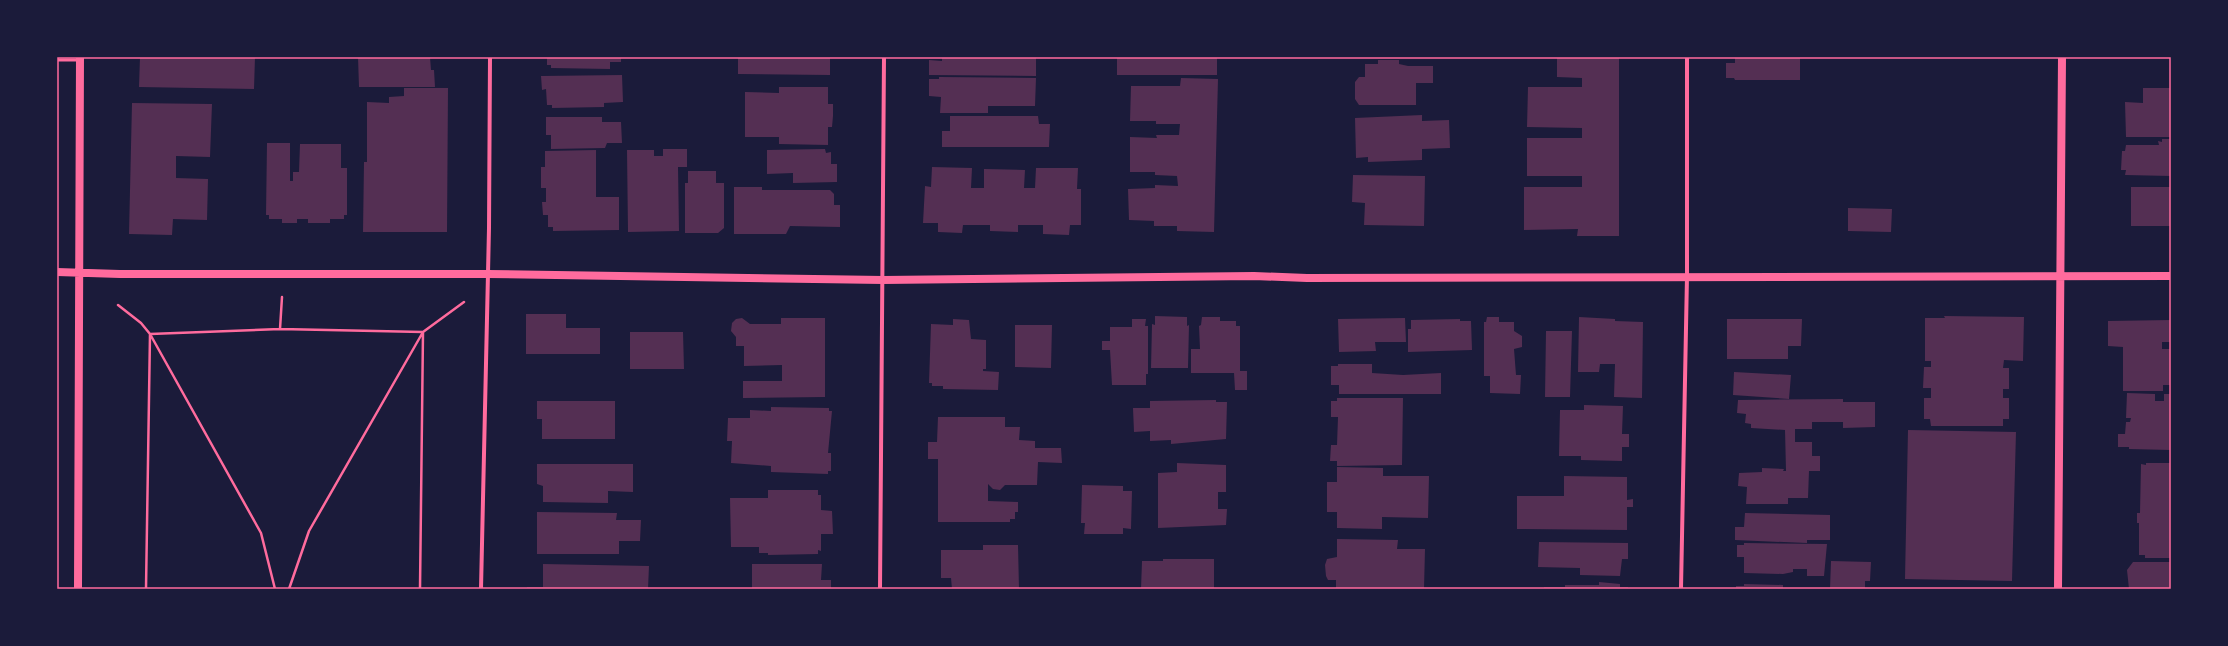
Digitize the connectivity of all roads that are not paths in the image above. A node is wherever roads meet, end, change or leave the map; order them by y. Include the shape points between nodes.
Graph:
1 (490, 57) edge
2 (884, 57) edge
3 (1687, 57) edge
4 (2062, 57) edge
5 (80, 59) edge
6 (57, 60) edge
7 (57, 272) edge
8 (80, 273) junction
9 (488, 274) junction
10 (1687, 276) junction
11 (2060, 276) junction
12 (2171, 276) edge
13 (883, 280) junction
14 (78, 589) edge
15 (481, 589) edge
16 (880, 589) edge
17 (1681, 589) edge
18 (2058, 589) edge

1 - 9 street
2 - 13 street
3 - 10 street
4 - 11 main road
5 - 6 lane
5 - 8 main road
7 - 8 main road
8 - 9 main road
8 - 14 main road
9 - 13 main road
9 - 15 street
10 - 11 main road
10 - 13 main road via 1254,276
10 - 17 street
11 - 12 main road
11 - 18 main road
13 - 16 street

